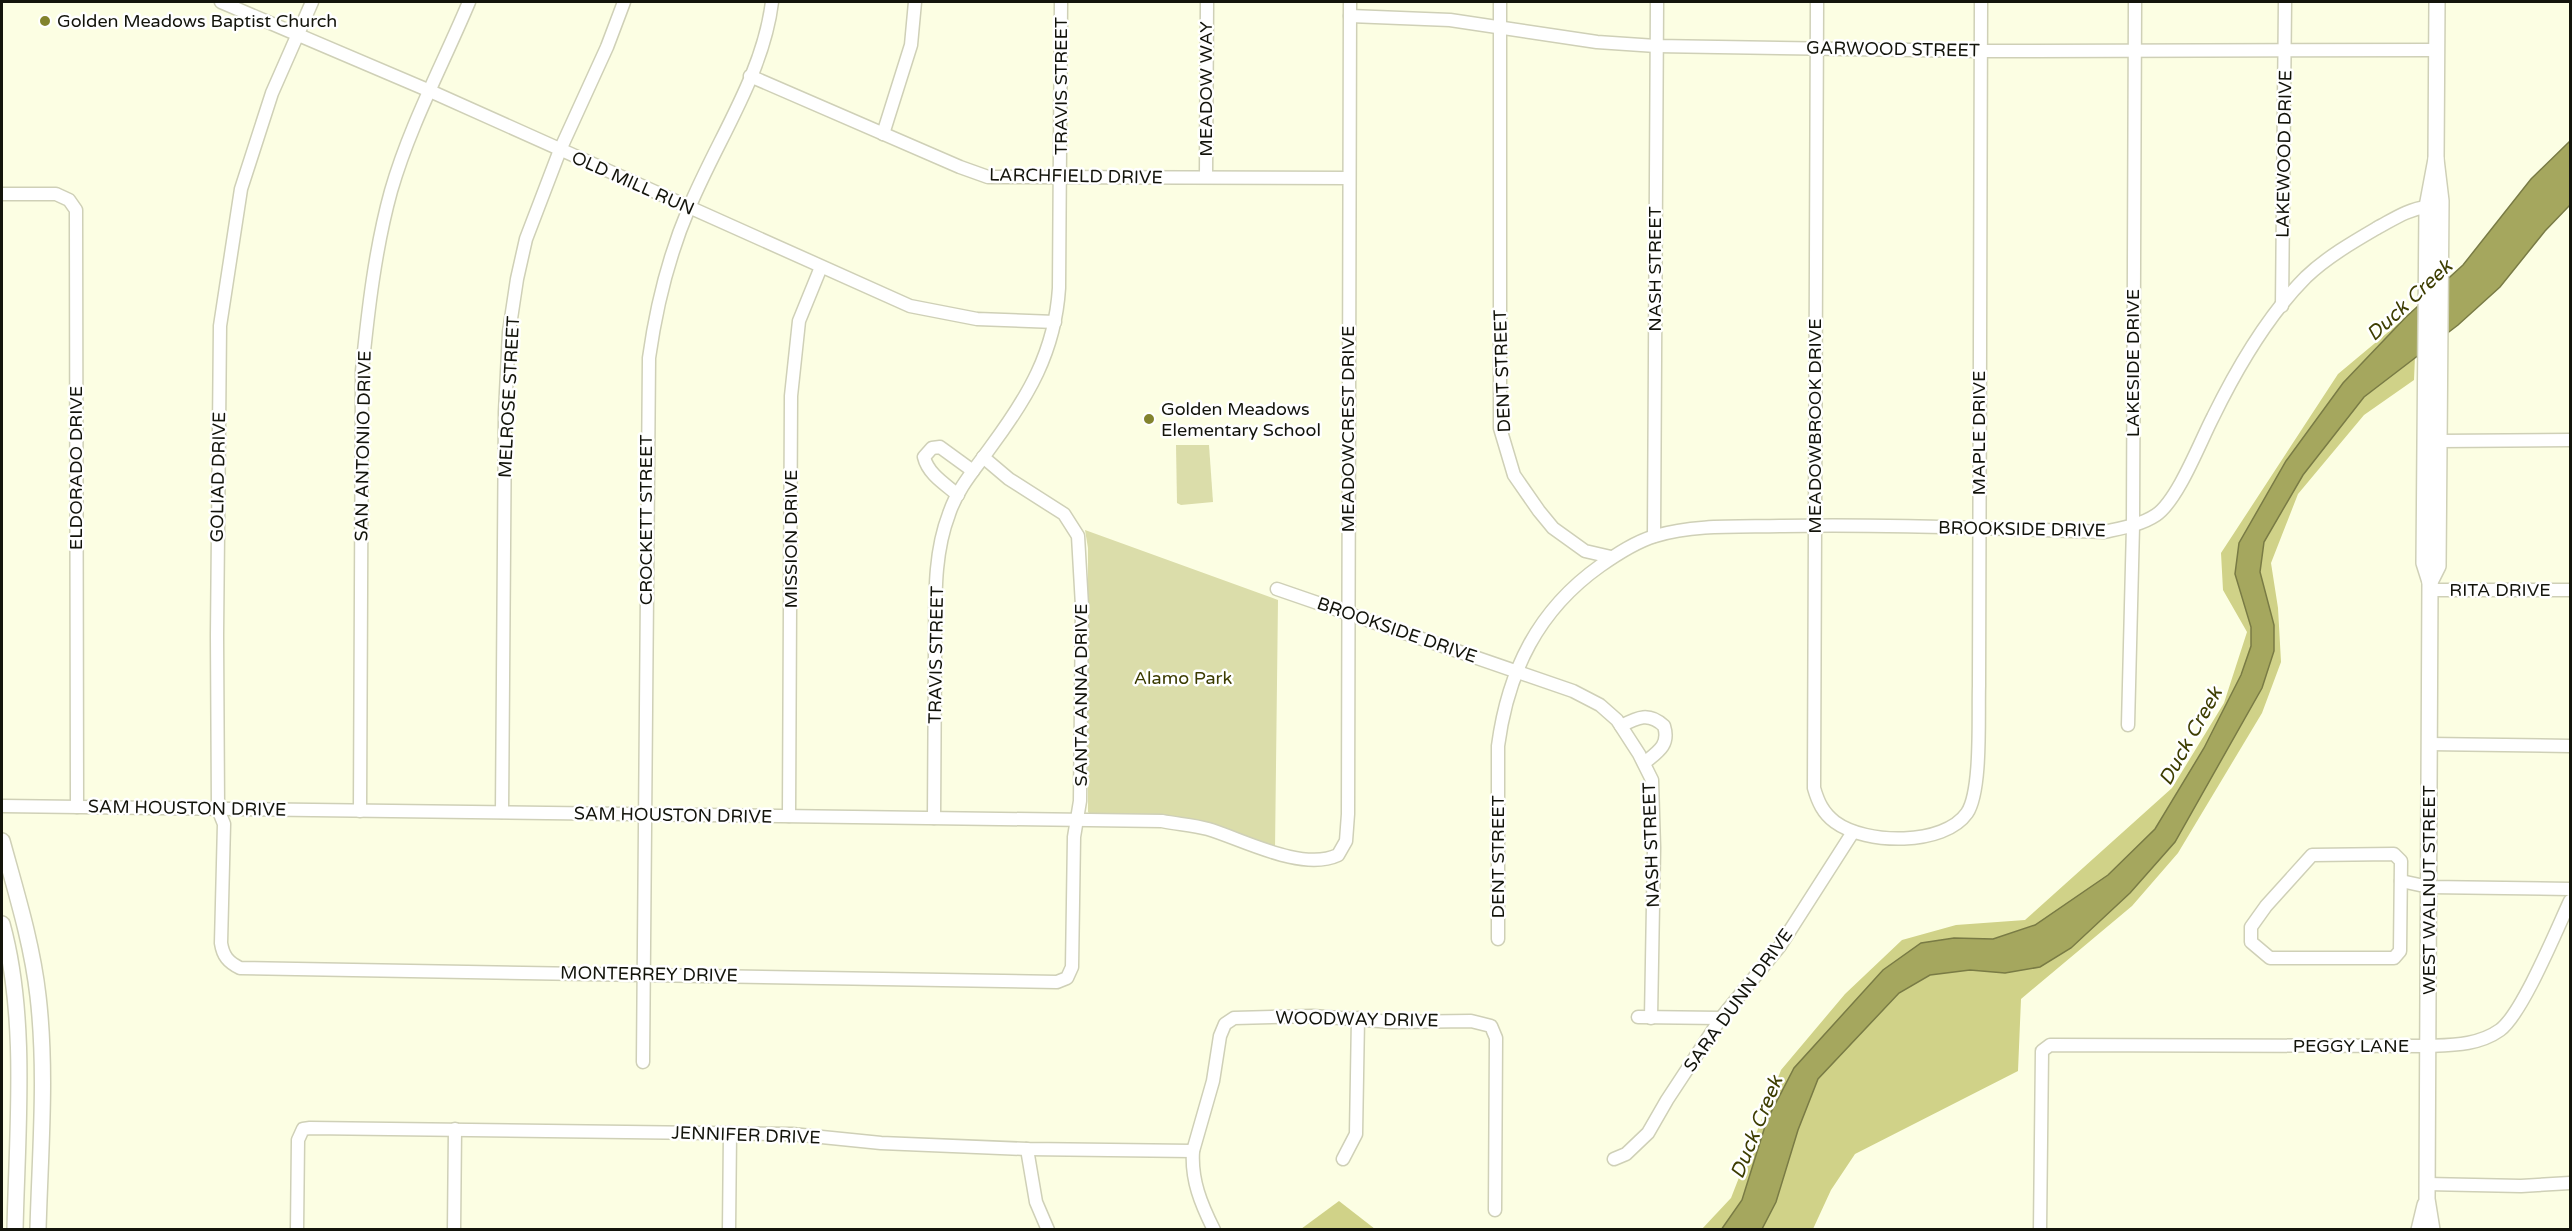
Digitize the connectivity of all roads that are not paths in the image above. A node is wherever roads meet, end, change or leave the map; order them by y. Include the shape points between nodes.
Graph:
1 (221, 2) edge
2 (312, 2) edge
3 (469, 2) edge
4 (624, 2) edge
5 (771, 2) edge
6 (915, 2) edge
7 (1061, 2) edge
8 (1207, 2) edge
9 (1350, 2) edge
10 (1500, 2) edge
11 (1657, 2) edge
12 (1816, 2) edge
13 (1981, 2) edge
14 (2134, 2) edge
15 (2285, 2) edge
16 (2437, 2) edge
17 (1350, 16) junction
18 (1500, 26) junction
19 (298, 33) junction
20 (1656, 46) junction
21 (1817, 48) junction
22 (2437, 50) junction
23 (1981, 51) junction
24 (2134, 51) junction
25 (2285, 51) junction
26 (750, 76) junction
27 (430, 91) junction
28 (883, 134) junction
29 (560, 150) junction
30 (2436, 159) junction
31 (1061, 177) junction
32 (1206, 177) junction
33 (1349, 178) junction
34 (2, 194) edge
35 (2427, 207) junction
36 (689, 208) junction
37 (821, 267) junction
38 (2433, 283) junction
39 (2282, 306) junction
40 (1055, 322) junction
41 (2432, 378) junction
42 (2571, 440) edge
43 (2439, 441) junction
44 (983, 458) junction
45 (973, 471) junction
46 (958, 495) junction
47 (1815, 526) junction
48 (2133, 526) junction
49 (1979, 529) junction
50 (1654, 536) junction
51 (1611, 557) junction
52 (2430, 586) junction
53 (1277, 588) dead end
54 (2571, 590) edge
55 (1348, 613) junction
56 (1517, 671) junction
57 (2128, 725) dead end
58 (1621, 726) junction
59 (2429, 744) junction
60 (2571, 746) edge
61 (1644, 763) junction
62 (2, 806) edge
63 (76, 807) junction
64 (218, 809) junction
65 (360, 811) junction
66 (502, 812) junction
67 (646, 814) junction
68 (789, 816) junction
69 (934, 818) junction
70 (1078, 820) junction
71 (1853, 832) junction
72 (2, 841) edge
73 (1338, 855) joint
74 (2401, 881) junction
75 (2429, 887) junction
76 (2571, 889) edge
77 (2571, 901) edge
78 (2, 924) edge
79 (1498, 939) dead end
80 (28, 940) junction
81 (6, 941) junction
82 (231, 963) joint
83 (644, 974) junction
84 (1067, 978) joint
85 (1638, 1017) dead end
86 (1358, 1018) junction
87 (1651, 1018) junction
88 (1721, 1018) junction
89 (2428, 1046) junction
90 (643, 1062) dead end
91 (41, 1073) junction
92 (18, 1074) junction
93 (455, 1129) junction
94 (730, 1133) junction
95 (1027, 1149) junction
96 (1193, 1151) junction
97 (1343, 1159) dead end
98 (1614, 1159) dead end
99 (2571, 1183) edge
100 (2427, 1192) junction
101 (1495, 1210) dead end
102 (15, 1230) edge
103 (38, 1230) edge
104 (297, 1230) edge
105 (453, 1230) edge
106 (729, 1230) edge
107 (1048, 1230) edge
108 (1214, 1230) edge
109 (2040, 1230) edge
110 (2419, 1230) edge
111 (2432, 1230) edge

1 - 19 street, OLD MILL RUN
2 - 19 street, GOLIAD DRIVE
3 - 27 street, SAN ANTONIO DRIVE
4 - 29 street, MELROSE STREET
5 - 26 street, CROCKETT STREET via 768,30
6 - 28 street via 911,45
7 - 31 street, TRAVIS STREET
8 - 32 street, MEADOW WAY
9 - 17 street, MEADOWCREST DRIVE
10 - 18 street, DENT STREET
11 - 20 street, NASH STREET
12 - 21 street, MEADOWBROOK DRIVE
13 - 23 street, MAPLE DRIVE
14 - 24 street, LAKESIDE DRIVE
15 - 25 street, LAKEWOOD DRIVE
16 - 22 main road, WEST WALNUT STREET
17 - 18 street, GARWOOD STREET
17 - 33 street, MEADOWCREST DRIVE
18 - 20 street, GARWOOD STREET via 1597,42
18 - 51 street, DENT STREET via 1500,428 1514,475 1553,528 1585,551
19 - 27 street, OLD MILL RUN
19 - 64 street, GOLIAD DRIVE via 272,93 241,189 220,326
20 - 21 street, GARWOOD STREET
20 - 50 street, NASH STREET
21 - 23 street, GARWOOD STREET
21 - 47 street, MEADOWBROOK DRIVE
22 - 25 street, GARWOOD STREET
22 - 30 main road, WEST WALNUT STREET
23 - 24 street, GARWOOD STREET
23 - 49 street, MAPLE DRIVE
24 - 25 street, GARWOOD STREET
24 - 48 street, LAKESIDE DRIVE
25 - 39 street, LAKEWOOD DRIVE
26 - 28 street, LARCHFIELD DRIVE
26 - 36 street, CROCKETT STREET
27 - 29 street, OLD MILL RUN
27 - 65 street, SAN ANTONIO DRIVE via 391,191 369,303 362,371
28 - 31 street, LARCHFIELD DRIVE via 988,177
29 - 36 street, OLD MILL RUN
29 - 66 street, MELROSE STREET via 526,239 509,332 504,412
30 - 35 main road, WEST WALNUT STREET
30 - 38 main road, WEST WALNUT STREET via 2441,201
31 - 32 street, LARCHFIELD DRIVE
31 - 40 street, TRAVIS STREET
32 - 33 street, LARCHFIELD DRIVE
33 - 55 street, MEADOWCREST DRIVE
34 - 63 street, ELDORADO DRIVE via 56,194 69,200 76,210
35 - 38 main road, WEST WALNUT STREET
35 - 39 street, BROOKSIDE DRIVE via 2407,212 2329,258
36 - 37 street, OLD MILL RUN
36 - 67 street, CROCKETT STREET via 654,321 649,358
37 - 40 street, OLD MILL RUN via 910,306 942,314
37 - 68 street, MISSION DRIVE via 800,321 792,396
38 - 41 main road, WEST WALNUT STREET
39 - 48 street, BROOKSIDE DRIVE via 2226,389 2171,500 2156,515
40 - 44 street, TRAVIS STREET via 1042,366 1018,410
41 - 43 main road, WEST WALNUT STREET
41 - 52 main road, WEST WALNUT STREET via 2424,563
42 - 43 street
43 - 52 main road, WEST WALNUT STREET via 2438,566
44 - 45 street, TRAVIS STREET
44 - 70 street, SANTA ANNA DRIVE via 1064,514 1078,536 1082,618
45 - 46 street, TRAVIS STREET
45 - 46 street via 940,447 932,448 924,457 933,474
46 - 69 street, TRAVIS STREET via 940,542 936,583
47 - 49 street, BROOKSIDE DRIVE
47 - 50 street, BROOKSIDE DRIVE via 1688,528
47 - 71 street, MEADOWBROOK DRIVE via 1814,788 1820,807
48 - 49 street, BROOKSIDE DRIVE via 2104,532
48 - 57 street, LAKESIDE DRIVE
49 - 71 street, MAPLE DRIVE via 1976,795 1967,813 1939,834 1917,838
50 - 51 street, BROOKSIDE DRIVE
51 - 56 street, DENT STREET via 1578,581 1547,614
52 - 54 street, RITA DRIVE
52 - 59 main road, WEST WALNUT STREET
53 - 55 street, BROOKSIDE DRIVE
55 - 56 street, BROOKSIDE DRIVE
55 - 73 street, MEADOWCREST DRIVE via 1348,814 1346,841
56 - 58 street, NASH STREET via 1600,705
56 - 79 street, DENT STREET via 1498,746
58 - 61 street, NASH STREET
58 - 61 street via 1646,716 1664,726 1666,743
59 - 60 street
59 - 75 main road, WEST WALNUT STREET
61 - 87 street, NASH STREET via 1652,780 1654,848
62 - 63 street, SAM HOUSTON DRIVE
63 - 64 street, SAM HOUSTON DRIVE
64 - 65 street, SAM HOUSTON DRIVE
64 - 82 street, GOLIAD DRIVE via 224,824 221,943 223,955
65 - 66 street, SAM HOUSTON DRIVE
66 - 67 street, SAM HOUSTON DRIVE
67 - 68 street, SAM HOUSTON DRIVE
67 - 83 street, CROCKETT STREET
68 - 69 street, SAM HOUSTON DRIVE
69 - 70 street, SAM HOUSTON DRIVE
70 - 73 street, SAM HOUSTON DRIVE via 1162,822 1207,829 1262,851 1322,859
70 - 84 street, SANTA ANNA DRIVE via 1074,837 1072,967
71 - 88 street, SARA DUNN DRIVE via 1780,946
72 - 80 main road
74 - 74 street, WEST WALNUT STREET via 2401,861 2394,854 2312,855 2251,927 2251,942 2270,958 2394,958 2400,951
74 - 75 street
75 - 76 street
75 - 89 main road, WEST WALNUT STREET
77 - 89 street, PEGGY LANE via 2528,988 2501,1030 2480,1041
78 - 81 main road
80 - 81 main road
80 - 91 main road via 39,998
81 - 92 main road via 14,989
82 - 83 street, MONTERREY DRIVE via 240,968
83 - 84 street, MONTERREY DRIVE via 1057,982
83 - 90 street, CROCKETT STREET
85 - 87 street
86 - 96 street, WOODWAY DRIVE via 1234,1018 1225,1024 1214,1082
86 - 97 street via 1356,1134
86 - 101 street, WOODWAY DRIVE via 1392,1022 1471,1021 1491,1026 1496,1038
87 - 88 street
88 - 98 street, SARA DUNN DRIVE via 1648,1133 1626,1154
89 - 100 main road, WEST WALNUT STREET
89 - 109 street, PEGGY LANE via 2050,1045 2042,1052
91 - 92 main road
91 - 103 main road
92 - 102 main road
93 - 94 street, JENNIFER DRIVE
93 - 104 street, JENNIFER DRIVE via 310,1128 301,1132
93 - 105 street
94 - 95 street, JENNIFER DRIVE
94 - 106 street
95 - 96 street, JENNIFER DRIVE
95 - 107 street via 1036,1202
96 - 108 street via 1200,1202
99 - 100 street
100 - 110 main road, WEST WALNUT STREET
100 - 111 main road, WEST WALNUT STREET

